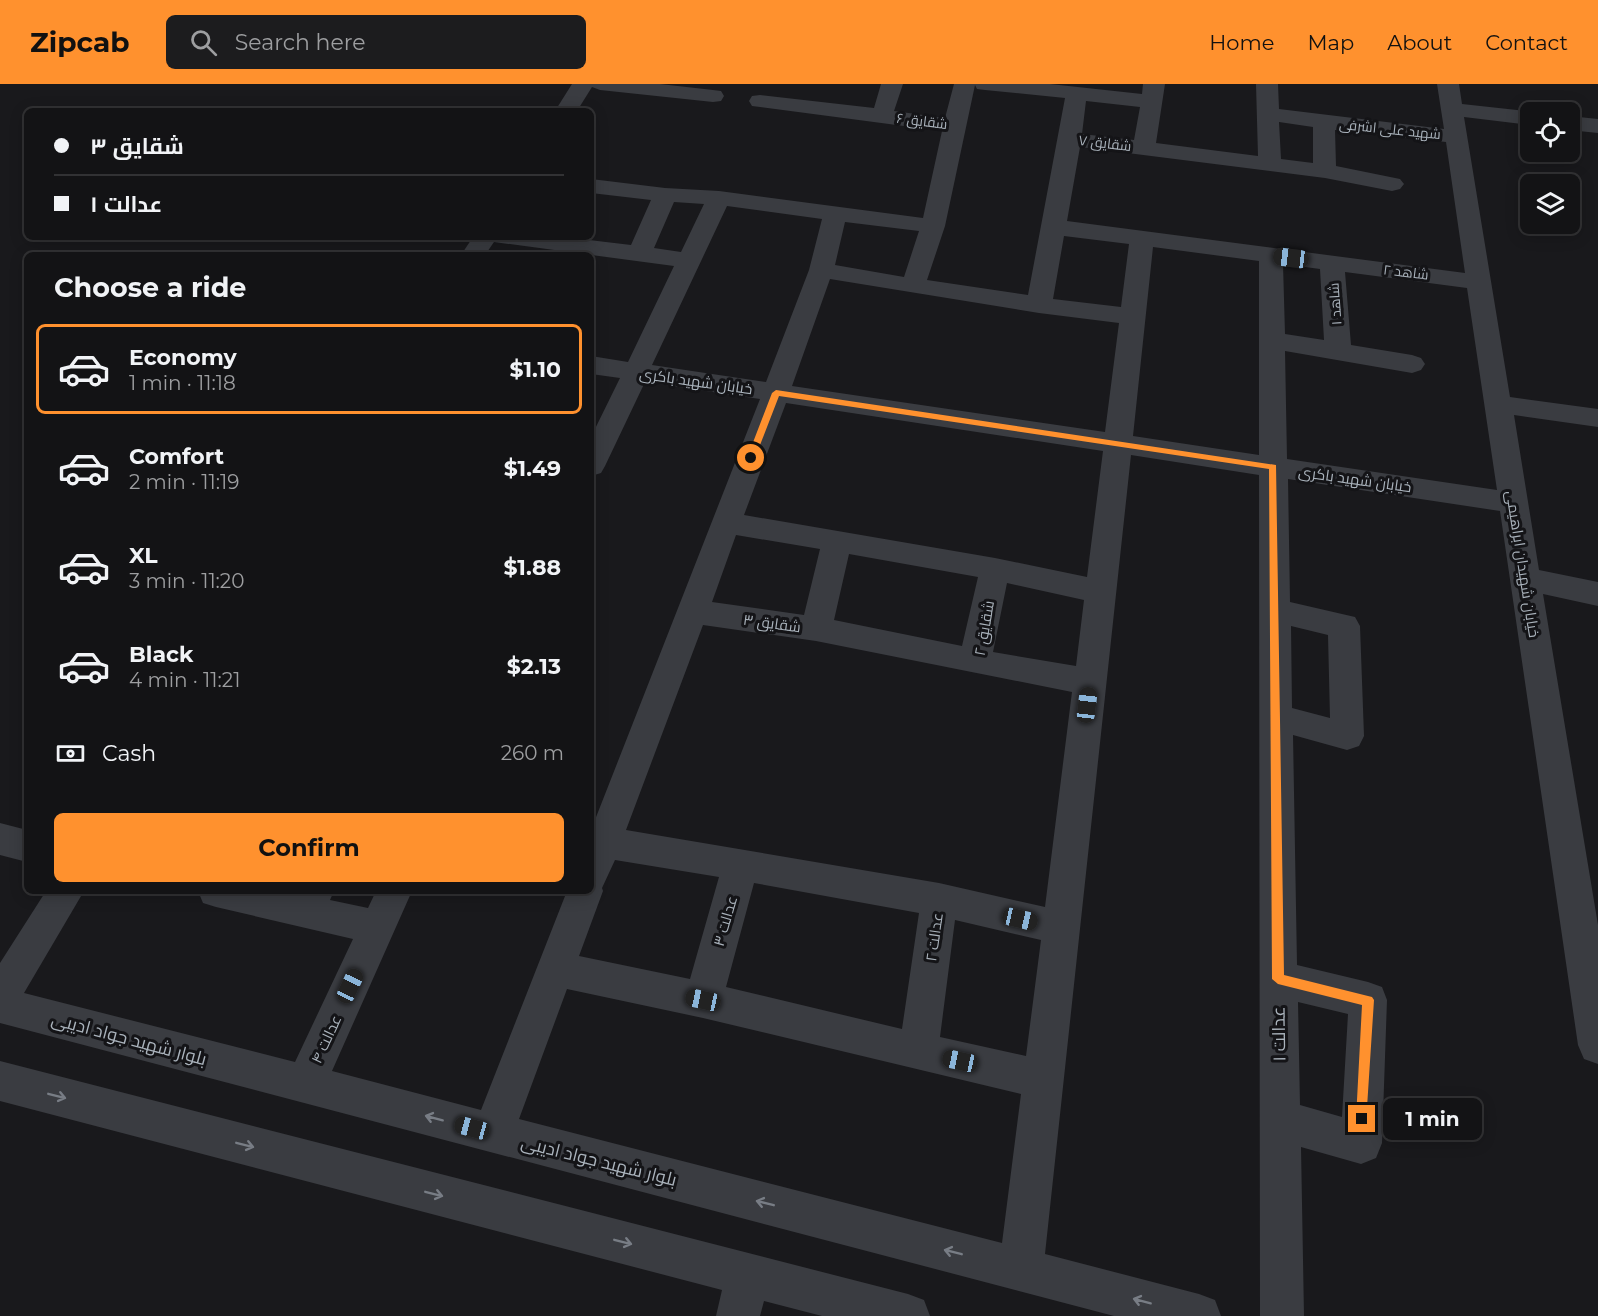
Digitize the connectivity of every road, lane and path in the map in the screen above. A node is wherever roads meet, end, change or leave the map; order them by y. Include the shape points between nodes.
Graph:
1 (583, 84) edge
2 (600, 84) edge
3 (892, 84) edge
4 (966, 84) edge
5 (985, 84) edge
6 (1268, 84) edge
7 (716, 90) edge
8 (764, 92) edge
9 (1076, 93) junction
10 (1152, 93) edge
11 (568, 108) edge
12 (1452, 110) edge
13 (1268, 114) junction
14 (882, 116) junction
15 (1520, 117) edge
16 (1324, 122) junction
17 (1580, 124) edge
18 (954, 126) junction
19 (1598, 126) edge
20 (1070, 139) junction
21 (1144, 148) junction
22 (1270, 164) junction
23 (1325, 171) junction
24 (1392, 184) dead end
25 (594, 186) edge
26 (665, 195) junction
27 (719, 198) junction
28 (835, 214) junction
29 (933, 226) junction
30 (1054, 228) junction
31 (1142, 239) junction
32 (527, 240) edge
33 (640, 253) junction
34 (1271, 255) junction
35 (688, 261) junction
36 (1332, 263) junction
37 (820, 270) junction
38 (1479, 282) junction
39 (913, 286) junction
40 (1039, 305) junction
41 (1132, 316) junction
42 (1271, 340) junction
43 (1338, 351) junction
44 (1412, 364) dead end
45 (594, 365) edge
46 (635, 372) junction
47 (776, 393) junction
48 (1498, 404) junction
49 (1598, 418) edge
50 (1118, 444) junction
51 (594, 460) edge
52 (1273, 467) junction
53 (1514, 502) junction
54 (727, 523) junction
55 (837, 541) junction
56 (995, 569) junction
57 (1526, 579) junction
58 (1100, 592) junction
59 (1598, 594) edge
60 (1275, 610) junction
61 (693, 611) junction
62 (816, 629) junction
63 (975, 661) junction
64 (1090, 682) junction
65 (1275, 717) junction
66 (0, 839) edge
67 (604, 842) junction
68 (24, 845) edge
69 (741, 865) junction
70 (594, 868) edge
71 (64, 894) edge
72 (242, 894) edge
73 (393, 894) edge
74 (584, 894) edge
75 (939, 900) junction
76 (311, 902) edge
77 (377, 927) junction
78 (1061, 928) junction
79 (556, 969) junction
80 (1278, 979) junction
81 (0, 997) edge
82 (703, 1000) junction
83 (0, 1005) edge
84 (1598, 1045) edge
85 (918, 1052) junction
86 (1043, 1079) junction
87 (0, 1081) edge
88 (305, 1085) junction
89 (1280, 1120) junction
90 (493, 1133) junction
91 (1021, 1270) junction
92 (748, 1275) junction
93 (738, 1316) edge
94 (908, 1316) edge
95 (1199, 1316) edge
96 (1282, 1316) edge

1 - 11 street
2 - 7 street
3 - 14 street, شقایق ۶
4 - 18 street, شقایق ۶
5 - 9 street
6 - 13 street
7 - 8 street
8 - 14 street
9 - 10 street, شقایق ۷
9 - 20 street, شقایق ۷
10 - 21 street, شقایق ۷
12 - 15 street, شهید علی اشرفی
12 - 16 street, شهید علی اشرفی
12 - 38 street, خیابان شهیدان ابراهیمی
13 - 16 street, شهید علی اشرفی
13 - 22 street
14 - 18 street, شقایق ۶
16 - 23 street
17 - 19 street
18 - 29 street
20 - 21 street, شقایق ۷
20 - 30 street
21 - 22 street
22 - 23 street
23 - 24 street
25 - 26 street
26 - 27 street
26 - 33 street
27 - 28 street
27 - 35 street
28 - 29 street
28 - 37 street
29 - 39 street
30 - 31 street, شاهد ۱
30 - 40 street
31 - 34 street, شاهد ۱
31 - 41 street
32 - 33 street
33 - 35 street
34 - 36 street, شاهد ۱
34 - 42 street
35 - 46 street
36 - 38 street, شاهد ۲
36 - 43 street, شاهد ۱
37 - 39 street
37 - 47 street
38 - 48 street, خیابان شهیدان ابراهیمی
39 - 40 street
40 - 41 street
41 - 50 street
42 - 43 street
42 - 52 street
43 - 44 street
45 - 46 street, خیابان شهید باکری
46 - 47 street, خیابان شهید باکری
46 - 51 street
47 - 50 street, خیابان شهید باکری
47 - 54 street
48 - 49 street
48 - 53 street, خیابان شهیدان ابراهیمی
50 - 52 street, خیابان شهید باکری
50 - 58 street
52 - 53 street, خیابان شهید باکری
52 - 60 street, عدالت ۱
53 - 57 street, خیابان شهیدان ابراهیمی
54 - 55 street
54 - 61 street
55 - 56 street
55 - 62 street, شقایق ۳
56 - 58 street
56 - 63 street, شقایق ۲
57 - 59 street
57 - 84 street, خیابان شهیدان ابراهیمی
58 - 64 street
60 - 65 street, عدالت ۱
60 - 65 street via 1344,626 1347,736
61 - 62 street, شقایق ۳
61 - 67 street
62 - 63 street
63 - 64 street, شقایق ۲
64 - 78 street
65 - 80 street, عدالت ۱
66 - 68 street
67 - 69 street
67 - 70 street
69 - 75 street
69 - 82 street, عدالت ۳
71 - 81 street
72 - 76 street
73 - 77 street, عدالت ۴
74 - 79 street
75 - 78 street, عدالت ۲
75 - 85 street, عدالت ۲
76 - 77 street
77 - 88 street, عدالت ۴
78 - 86 street
79 - 82 street
79 - 90 street
80 - 89 street, عدالت ۱
80 - 89 street via 1368,1000 1360,1143
82 - 85 street
83 - 88 street, بلوار شهید جواد ادیبی
85 - 86 street
86 - 91 street
87 -> 92 street
90 -> 88 street, بلوار شهید جواد ادیبی
89 - 96 street, عدالت ۱
91 -> 90 street, بلوار شهید جواد ادیبی
95 -> 91 street, بلوار شهید جواد ادیبی
92 - 93 street
92 - 94 street

